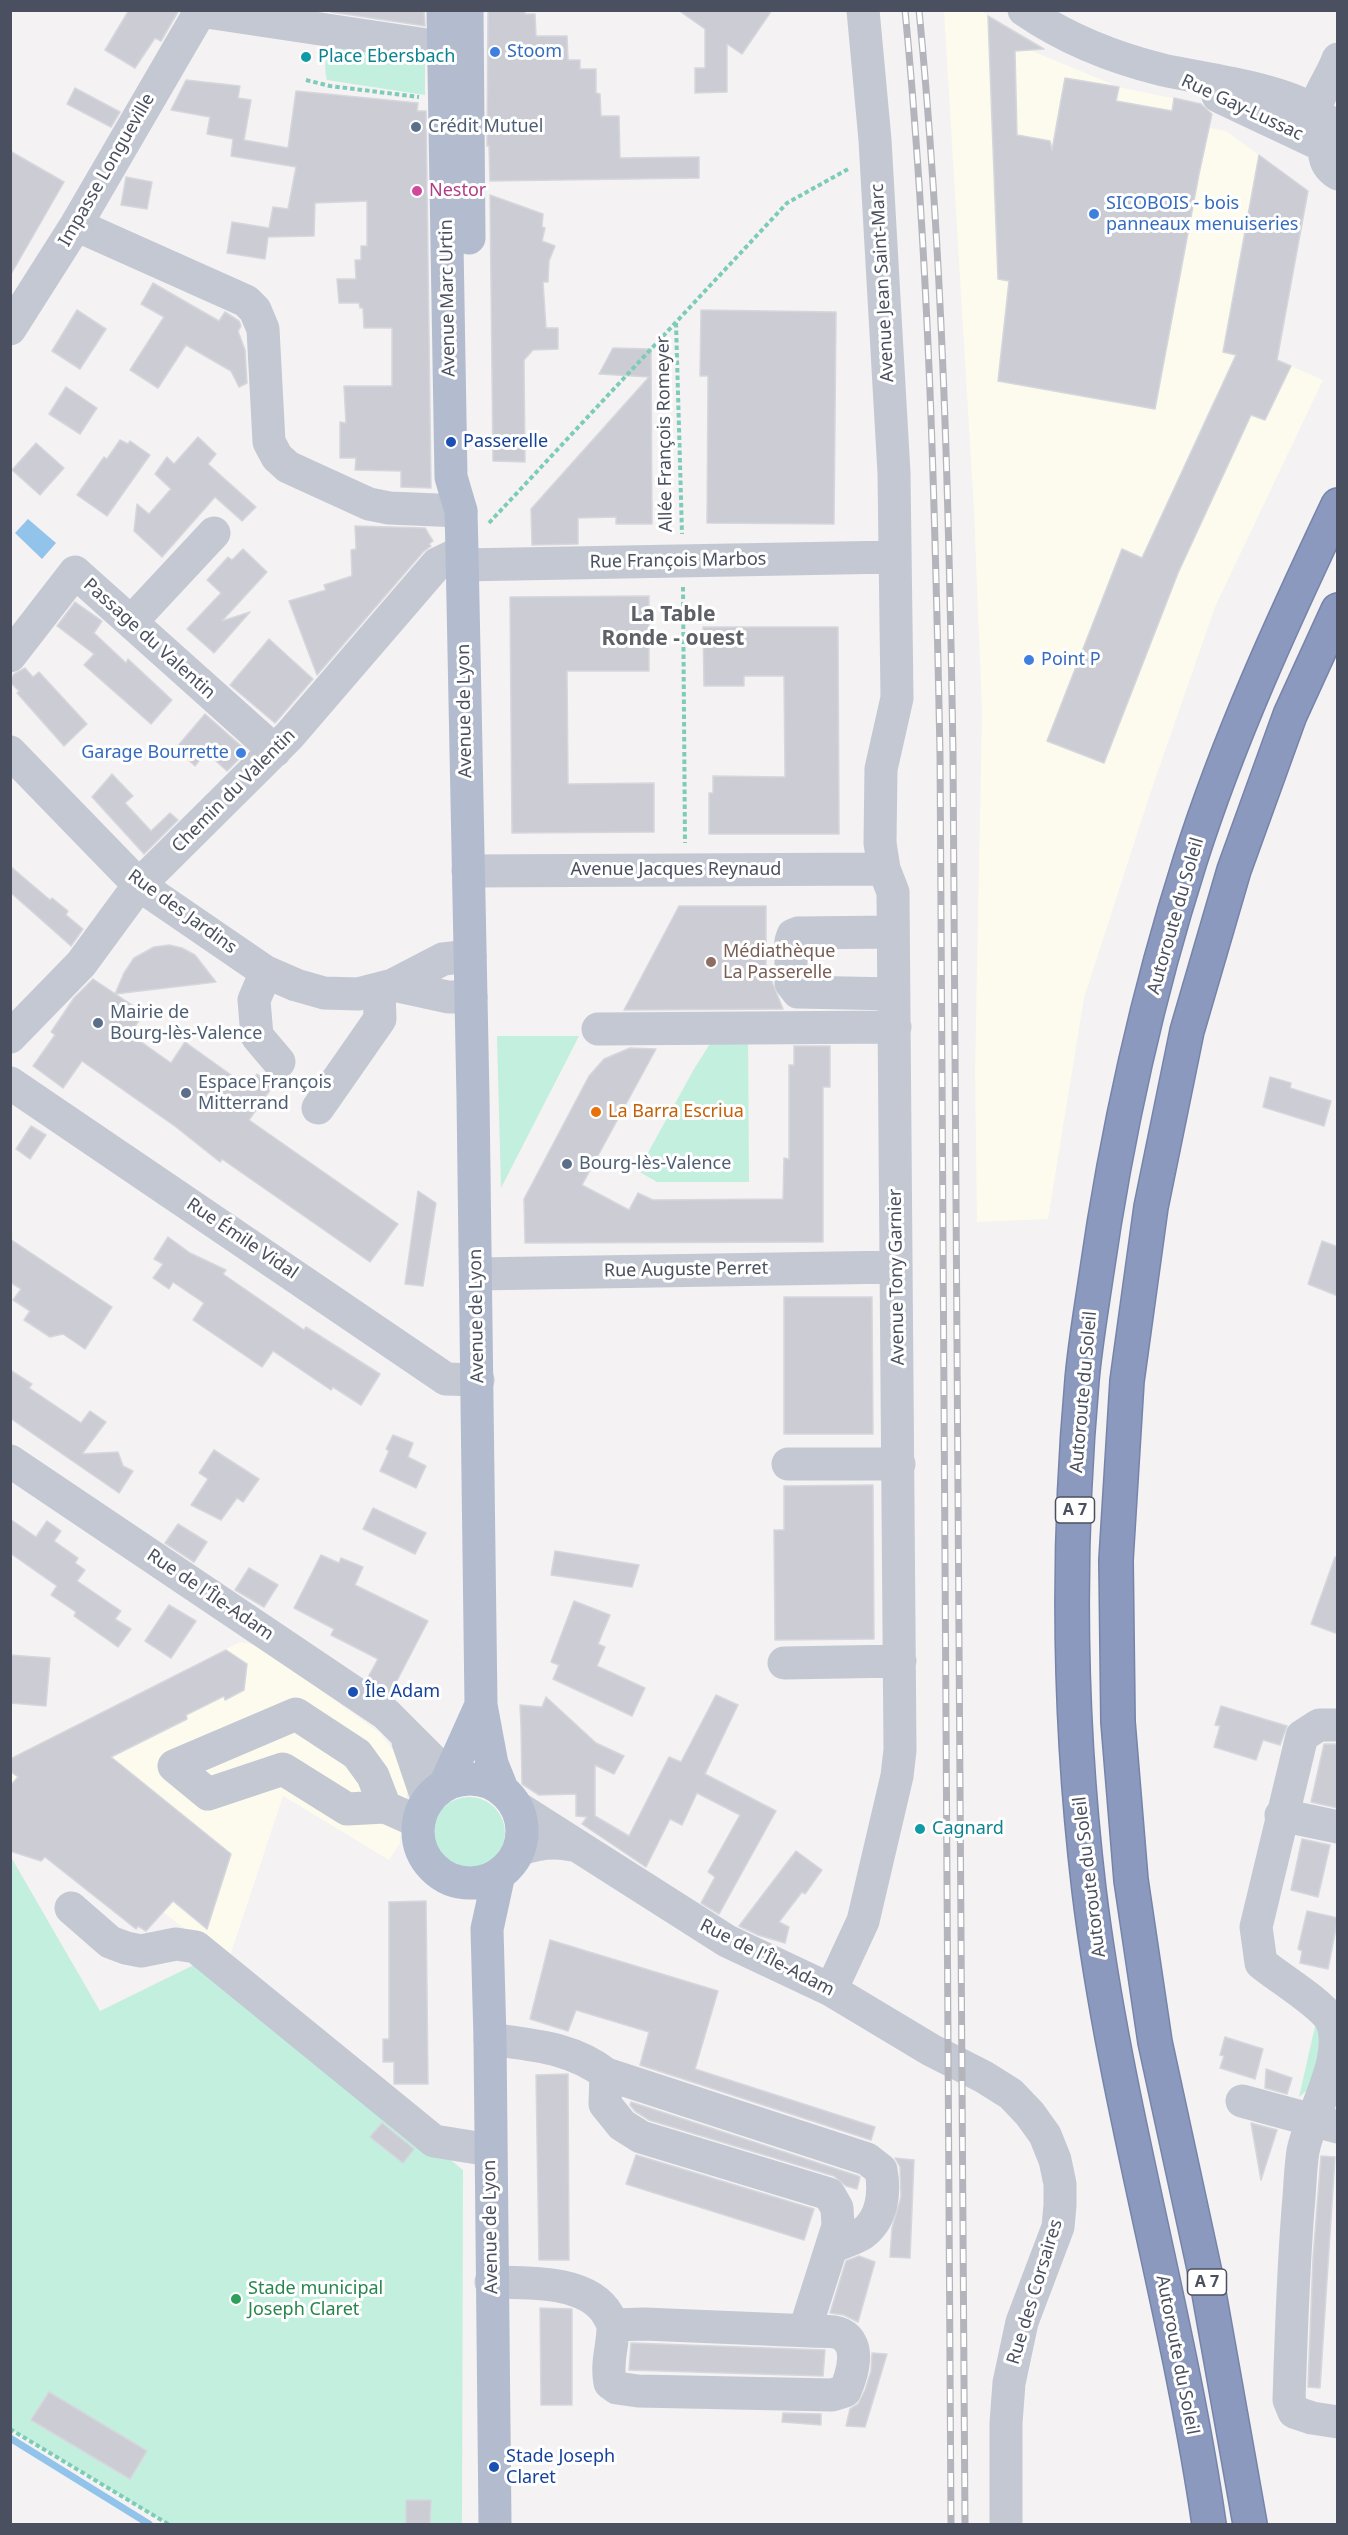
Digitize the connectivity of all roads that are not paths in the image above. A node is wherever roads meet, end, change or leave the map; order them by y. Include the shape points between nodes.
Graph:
1 (443, 10) edge
2 (467, 10) edge
3 (863, 10) edge
4 (1024, 10) edge
5 (201, 11) edge
6 (455, 49) junction
7 (1338, 59) edge
8 (1159, 69) junction
9 (1313, 110) junction
10 (1334, 145) edge
11 (76, 225) junction
12 (10, 329) edge
13 (1338, 505) edge
14 (461, 511) junction
15 (214, 533) dead end
16 (894, 557) junction
17 (462, 559) junction
18 (1338, 610) edge
19 (130, 622) junction
20 (10, 656) edge
21 (275, 751) junction
22 (10, 752) edge
23 (884, 869) junction
24 (468, 871) junction
25 (139, 885) junction
26 (892, 932) junction
27 (470, 941) junction
28 (266, 972) junction
29 (386, 987) junction
30 (894, 994) junction
31 (471, 997) junction
32 (895, 1027) junction
33 (598, 1029) dead end
34 (10, 1037) edge
35 (279, 1062) dead end
36 (10, 1083) edge
37 (318, 1108) dead end
38 (896, 1267) junction
39 (476, 1274) junction
40 (478, 1380) junction
41 (10, 1461) edge
42 (788, 1464) dead end
43 (899, 1464) junction
44 (900, 1661) junction
45 (784, 1663) dead end
46 (477, 1714) junction
47 (1338, 1725) edge
48 (405, 1734) junction
49 (441, 1792) junction
50 (510, 1799) junction
51 (385, 1807) junction
52 (1281, 1815) junction
53 (1338, 1827) edge
54 (573, 1845) junction
55 (509, 1862) junction
56 (460, 1881) junction
57 (70, 1908) dead end
58 (487, 1929) junction
59 (831, 1990) junction
60 (490, 2039) junction
61 (931, 2050) joint
62 (606, 2074) junction
63 (1242, 2101) dead end
64 (1326, 2123) edge
65 (490, 2150) junction
66 (832, 2247) junction
67 (491, 2282) junction
68 (613, 2325) junction
69 (811, 2331) junction
70 (1338, 2422) edge
71 (495, 2524) edge
72 (1006, 2524) edge
73 (1209, 2524) edge
74 (1250, 2524) edge

1 - 6 main road, Avenue Marc Urtin
2 - 6 main road, Avenue Marc Urtin
3 - 16 street, Avenue Jean Saint-Marc via 894,473
4 - 8 street, Rue Gay-Lussac via 1059,33
5 - 6 street
5 - 11 street, Impasse Longueville
6 - 14 main road, Avenue Marc Urtin via 470,477
6 - 14 main road, Avenue Marc Urtin via 444,117 451,477
7 - 9 street
8 - 9 street, Rue Gay-Lussac via 1279,96
8 - 10 street, Rue Gay-Lussac
9 - 10 street, Rue Gay-Lussac
11 - 12 street, Impasse Longueville
11 - 14 street via 246,301 255,310 263,329 269,441 288,467 369,504
13 - 73 highway, Autoroute du Soleil / A 7 via 1247,706 1191,860 1145,1024 1107,1201 1082,1378 1072,1558 1075,1725 1089,1890 1115,2062
14 - 17 main road, Avenue Marc Urtin
15 - 19 street
16 - 17 street, Rue François Marbos via 682,562
16 - 23 street, Avenue Tony Garnier via 897,698 881,769 880,843
17 - 21 street, Chemin du Valentin via 437,564
17 - 24 main road, Avenue de Lyon
18 - 74 highway, A 7 via 1290,715 1234,870 1187,1031 1151,1207 1127,1381 1116,1560 1118,1722 1131,1880 1155,2042 1207,2282
19 - 20 street, Passage du Valentin via 75,572
19 - 21 street, Passage du Valentin
21 - 25 street, Chemin du Valentin
22 - 25 street, Rue des Jardins
23 - 24 street, Avenue Jacques Reynaud
23 - 26 street, Avenue Tony Garnier via 893,892
24 - 27 main road, Avenue de Lyon
25 - 28 street, Rue des Jardins
25 - 34 street, Chemin du Valentin via 81,964
26 - 30 street, Avenue Tony Garnier
26 - 30 street via 794,935 791,983 798,992
27 - 29 street, Rue des Jardins
27 - 31 main road, Avenue de Lyon
28 - 29 street, Rue des Jardins via 324,993 358,994
28 - 35 street via 254,1000 257,1036
29 - 31 street, Rue des Jardins
29 - 37 street via 380,1019
30 - 32 street, Avenue Tony Garnier
31 - 39 main road, Avenue de Lyon
32 - 33 street
32 - 38 street, Avenue Tony Garnier
36 - 40 street, Rue Émile Vidal via 446,1379
38 - 39 street, Rue Auguste Perret
38 - 43 street, Avenue Tony Garnier
39 - 40 main road, Avenue de Lyon
40 - 46 main road, Avenue de Lyon
41 - 48 street, Rue de l'Île-Adam via 386,1714
42 - 43 street
43 - 44 street, Avenue Tony Garnier
44 - 45 street
44 - 59 street, Avenue Tony Garnier via 897,1776 863,1921
46 - 48 street via 460,1733 444,1738
46 - 49 main road
46 - 50 main road, Avenue de Lyon via 492,1764
47 - 52 street via 1319,1725 1302,1736
48 - 49 street, Rue de l'Île-Adam via 415,1757
49 - 50 main road via 489,1782
49 - 51 street
49 - 56 main road, Avenue de Lyon via 421,1848 436,1870
50 - 54 street, Rue de l'Île-Adam
50 - 55 main road, Avenue de Lyon via 522,1830
51 - 51 street via 373,1776 357,1754 296,1714 174,1766 208,1794 283,1769 347,1809
52 - 53 street
52 - 64 street via 1256,1927 1261,1963 1319,2006 1332,2021 1336,2042
54 - 55 street, Rue de l'Île-Adam via 544,1843
54 - 59 street, Rue de l'Île-Adam via 727,1941
55 - 56 main road via 487,1880
55 - 58 main road, Avenue de Lyon
56 - 58 main road, Avenue de Lyon
57 - 65 street via 110,1942 126,1948 141,1951 176,1944 196,1947 434,2141
58 - 60 main road, Avenue de Lyon
59 - 61 street, Rue de l'Île-Adam
60 - 62 street via 559,2049 594,2064
60 - 65 main road, Avenue de Lyon
61 - 72 street, Rue des Corsaires via 1011,2094 1046,2135 1060,2184 1058,2227 1022,2322 1009,2383
62 - 66 street via 605,2104 622,2125 641,2137 830,2194 837,2208 838,2226
62 - 66 street via 867,2159 881,2170 884,2187 876,2219 862,2234
63 - 64 street
64 - 70 street via 1303,2149 1288,2400 1294,2412
65 - 67 main road, Avenue de Lyon
66 - 69 street via 808,2320
67 - 68 street via 544,2284 581,2292 603,2306
67 - 71 main road, Avenue de Lyon
68 - 69 street
68 - 69 street via 607,2366 610,2383 617,2388 832,2395 845,2391 854,2351 850,2343 840,2334

